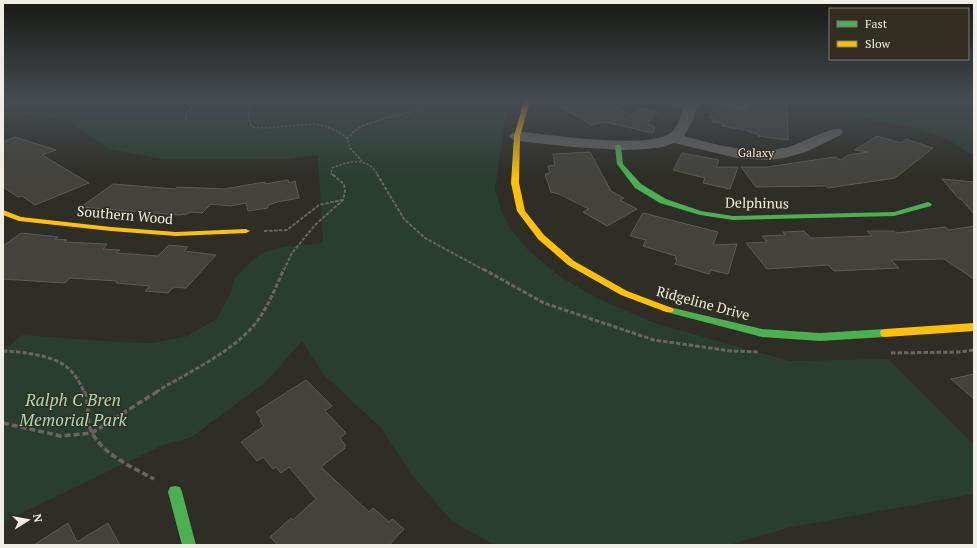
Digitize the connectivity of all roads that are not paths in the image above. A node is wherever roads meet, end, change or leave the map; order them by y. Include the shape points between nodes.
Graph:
1 (519, 127) edge
2 (683, 127) edge
3 (836, 132) dead end
4 (517, 136) junction
5 (674, 138) junction
6 (618, 146) junction
7 (928, 204) dead end
8 (3, 212) edge
9 (246, 231) road end
10 (974, 327) edge
11 (175, 492) road end
12 (189, 545) edge

1 - 4 street, Ridgeline Drive
2 - 5 street
3 - 5 street, Galaxy via 801,149 759,156 733,153
4 - 6 street
4 - 10 street, Ridgeline Drive via 514,183 521,211 541,237 571,263 624,293 676,313 762,333 820,337
5 - 6 street via 657,143
6 - 7 street, Delphinus via 620,164 638,186 663,201 700,213 733,218 894,214
8 - 9 street, Southern Wood via 19,219 111,229 176,234
11 - 12 street

